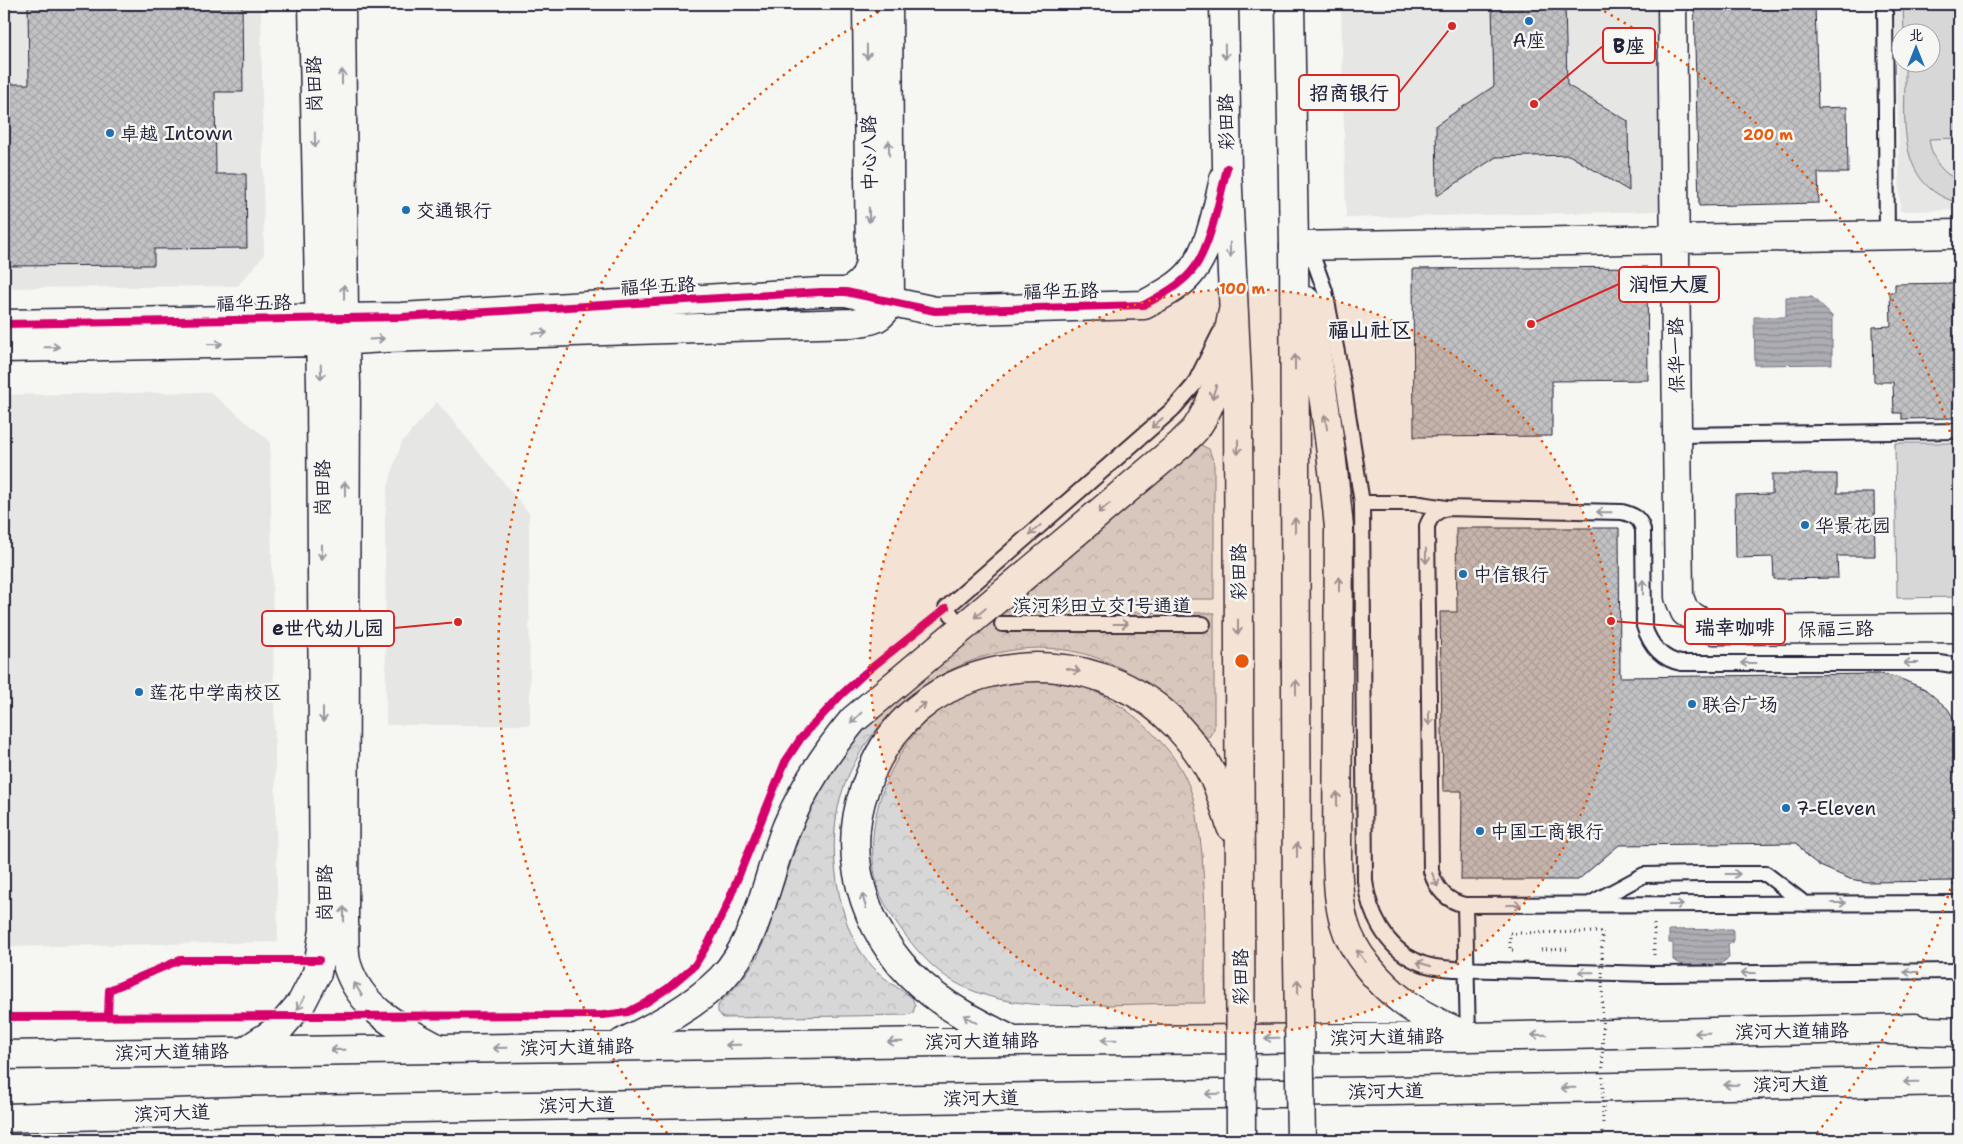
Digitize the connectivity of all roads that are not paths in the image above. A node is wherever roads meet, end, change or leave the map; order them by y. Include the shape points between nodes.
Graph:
1 (312, 4) edge
2 (341, 4) edge
3 (867, 4) edge
4 (888, 4) edge
5 (1224, 4) edge
6 (1290, 4) edge
7 (1672, 4) edge
8 (1885, 4) edge
9 (1227, 168) junction
10 (1959, 234) edge
11 (1887, 236) junction
12 (1675, 239) junction
13 (1294, 246) junction
14 (846, 292) junction
15 (890, 302) junction
16 (1233, 311) junction
17 (4, 324) edge
18 (332, 330) junction
19 (4, 348) edge
20 (1959, 432) edge
21 (1677, 435) junction
22 (1362, 503) junction
23 (1414, 503) junction
24 (1446, 508) junction
25 (1427, 526) junction
26 (949, 611) dead end
27 (1002, 624) dead end
28 (1203, 624) dead end
29 (1959, 628) edge
30 (1714, 630) joint
31 (1959, 666) edge
32 (1239, 852) junction
33 (1959, 903) edge
34 (1805, 904) junction
35 (1465, 905) junction
36 (1587, 905) junction
37 (1466, 970) junction
38 (1959, 972) edge
39 (1959, 1025) edge
40 (1891, 1030) junction
41 (1959, 1032) edge
42 (1468, 1037) junction
43 (1014, 1041) junction
44 (616, 1046) junction
45 (439, 1049) junction
46 (245, 1051) junction
47 (4, 1055) edge
48 (1959, 1081) edge
49 (4, 1118) edge
50 (1241, 1140) edge
51 (1301, 1140) edge

1 -> 18 main road, 岗田路
18 -> 2 main road, 岗田路
3 -> 14 main road, 中心八路 via 870,261 863,281
15 -> 4 main road, 中心八路
5 -> 9 main road, 彩田路
6 - 13 main road
7 - 12 main road, 保华一路
8 - 11 lane
9 - 15 main road, 福华五路 via 1215,219 1191,272 1170,290 1144,305 935,311
9 -> 16 main road, 彩田路
10 - 11 main road
11 - 12 main road
12 - 13 main road
12 - 21 main road, 保华一路
13 - 22 lane via 1307,252 1321,276 1325,291
42 -> 13 main road via 1406,1003 1357,952 1344,924 1337,858 1339,528 1315,343
51 -> 13 main road, bridge
14 - 15 main road, 福华五路
14 - 18 main road, 福华五路 via 410,317
18 -> 15 main road, 福华五路 via 852,323 873,320 885,313
16 -> 26 lane via 1194,385 1173,409
16 -> 32 main road, 彩田路 via 1238,399
16 -> 44 main road via 1212,399 1197,428 853,720 802,794 786,827 754,923 722,978 696,1002
17 - 18 main road, 福华五路
19 -> 18 main road, 福华五路
45 -> 18 main road, 岗田路 via 392,1024 367,1002 358,990 347,963 344,922 346,383
18 -> 46 main road, 岗田路 via 324,930 317,973 302,1002 278,1029
20 - 21 lane
21 - 30 main road, 保华一路 via 1679,597 1685,612
22 - 23 lane
37 -> 22 lane via 1428,965 1404,954 1381,929 1368,901 1356,621
23 - 24 lane
23 - 25 lane via 1425,514
24 - 25 lane via 1430,517
31 -> 24 lane via 1940,663 1670,661 1649,641 1644,626 1643,530 1637,516 1622,512
25 -> 35 lane via 1431,871 1442,894 1457,904
27 -> 28 lane, 滨河彩田立交1号通道
29 - 30 main road, 保福三路
43 -> 32 main road via 973,1021 931,993 906,970 882,940 865,906 856,871 855,833 860,803 872,767 894,732 916,710 949,687 987,672 1013,668 1069,669 1112,681 1150,701 1177,726 1199,754 1218,786
32 - 50 main road, 彩田路, bridge
34 -> 33 lane
36 -> 34 lane
36 -> 34 lane via 1644,875 1703,874 1766,874
35 -> 36 lane
35 - 37 lane
38 -> 37 lane via 1654,974
37 - 42 lane
39 - 40 main road, 滨河大道辅路
40 - 41 main road
40 -> 42 main road, 滨河大道辅路
42 -> 43 main road, 滨河大道辅路
43 -> 44 main road, 滨河大道辅路
44 -> 45 main road, 滨河大道辅路
45 -> 46 main road, 滨河大道辅路
46 - 47 main road, 滨河大道辅路
48 -> 49 main road, 滨河大道 via 241,1111

